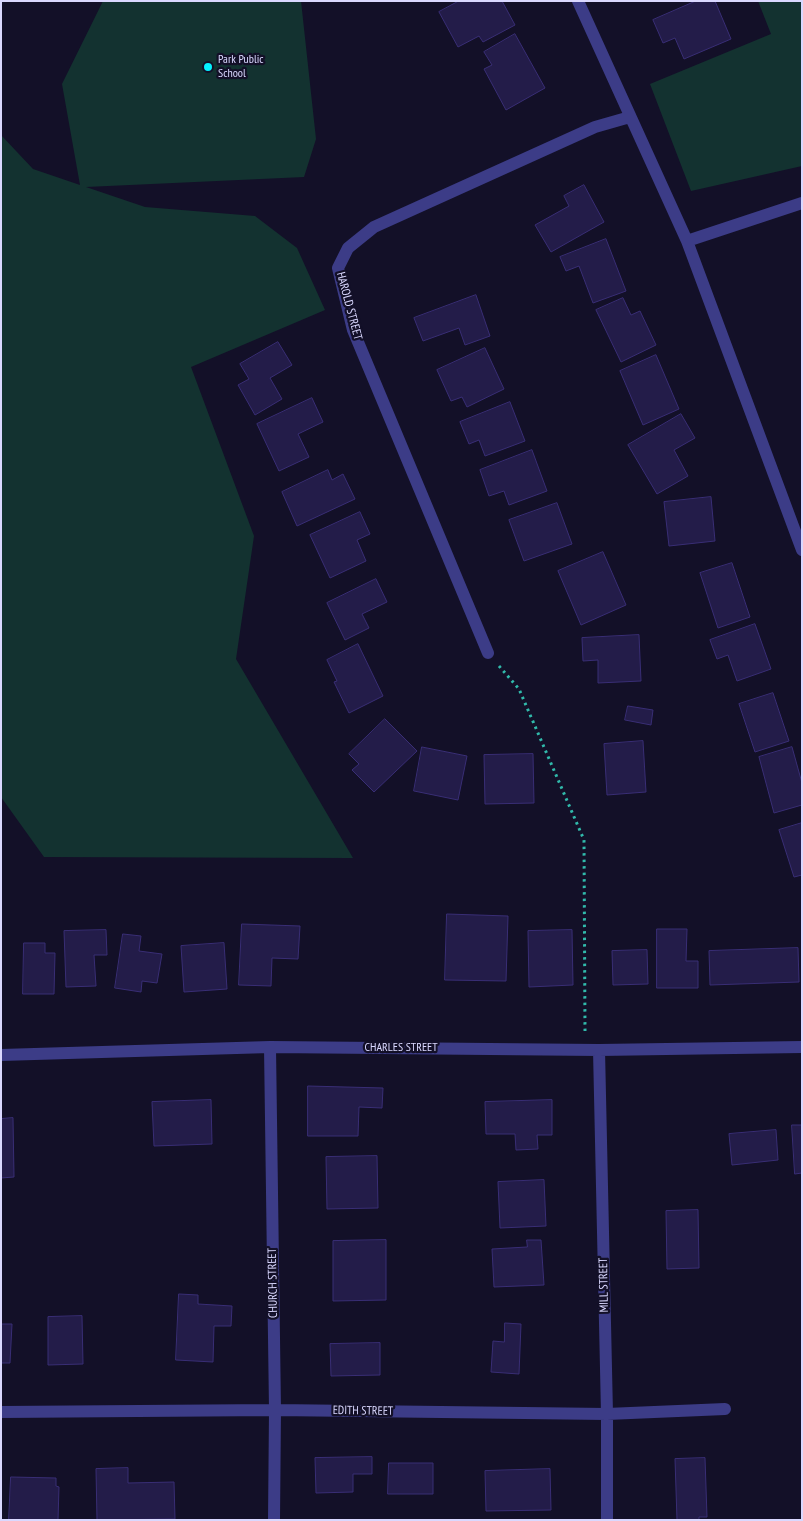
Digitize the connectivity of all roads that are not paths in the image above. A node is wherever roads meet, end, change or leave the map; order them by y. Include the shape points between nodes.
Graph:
1 (578, 1) edge
2 (630, 117) junction
3 (802, 203) edge
4 (687, 241) junction
5 (802, 550) edge
6 (488, 653) road end
7 (802, 1046) edge
8 (270, 1047) junction
9 (599, 1050) junction
10 (1, 1055) edge
11 (275, 1410) junction
12 (725, 1410) dead end
13 (1, 1412) edge
14 (607, 1414) junction
15 (274, 1520) edge
16 (606, 1520) edge

1 - 2 street
2 - 4 street
2 - 6 street, HAROLD STREET via 594,127 374,227 348,248 338,268 354,330
3 - 4 street
4 - 5 street
7 - 9 street, CHARLES STREET
8 - 9 street, CHARLES STREET
8 - 10 street, CHARLES STREET
8 - 11 street, CHURCH STREET
9 - 14 street, MILL STREET
11 - 13 street, EDITH STREET
11 - 14 street, EDITH STREET
11 - 15 street, CHURCH STREET
12 - 14 street, EDITH STREET
14 - 16 street, MILL STREET

